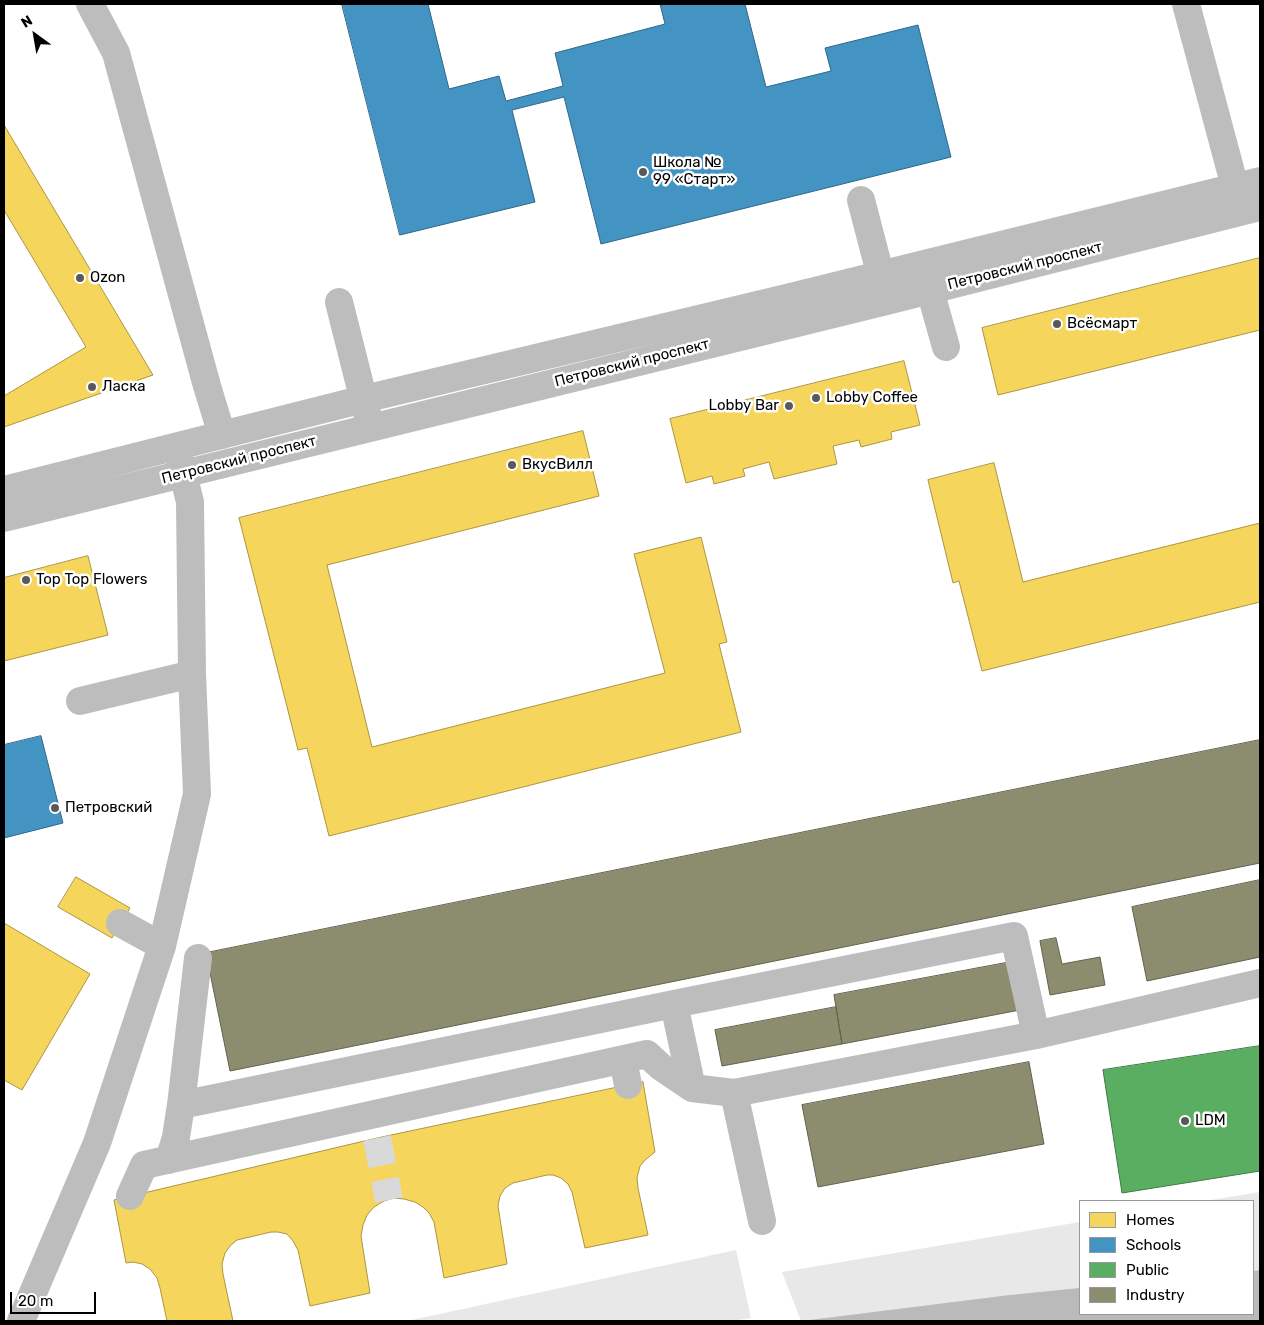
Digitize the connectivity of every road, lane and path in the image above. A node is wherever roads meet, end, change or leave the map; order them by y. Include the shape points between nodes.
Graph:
1 (90, 4) edge
2 (1186, 4) edge
3 (1247, 184) edge
4 (861, 200) dead end
5 (1260, 207) edge
6 (880, 275) junction
7 (930, 290) junction
8 (887, 301) junction
9 (339, 302) dead end
10 (946, 347) dead end
11 (364, 399) junction
12 (371, 427) junction
13 (222, 435) junction
14 (176, 447) junction
15 (183, 474) junction
16 (4, 490) edge
17 (4, 518) edge
18 (192, 674) junction
19 (80, 701) dead end
20 (120, 924) dead end
21 (162, 946) junction
22 (198, 958) dead end
23 (1260, 983) edge
24 (674, 1004) junction
25 (1036, 1035) junction
26 (692, 1088) junction
27 (734, 1092) junction
28 (181, 1105) junction
29 (169, 1160) junction
30 (130, 1196) dead end
31 (762, 1220) dead end
32 (21, 1321) edge

1 - 13 street via 116,53
2 - 3 street via 1220,127
3 - 6 street, Петровский проспект
4 - 6 street
5 - 7 street, Петровский проспект
6 - 8 street
6 - 11 street, Петровский проспект
7 - 8 street, Петровский проспект
7 - 10 street
8 - 12 street, Петровский проспект
9 - 11 street
11 - 12 street
11 - 13 street, Петровский проспект
12 - 15 street, Петровский проспект
13 - 14 street, Петровский проспект
14 - 15 street
14 - 16 street, Петровский проспект
15 - 17 street, Петровский проспект
15 - 18 street via 190,502
18 - 19 street
18 - 21 street via 197,794
20 - 21 street
21 - 32 street via 97,1143
22 - 28 street
23 - 25 street
24 - 25 street via 1014,936
24 - 26 street
24 - 28 street
25 - 27 street
26 - 27 street
26 - 29 street via 647,1054 626,1072 375,1126
27 - 31 street
28 - 29 street
29 - 30 street via 144,1165

